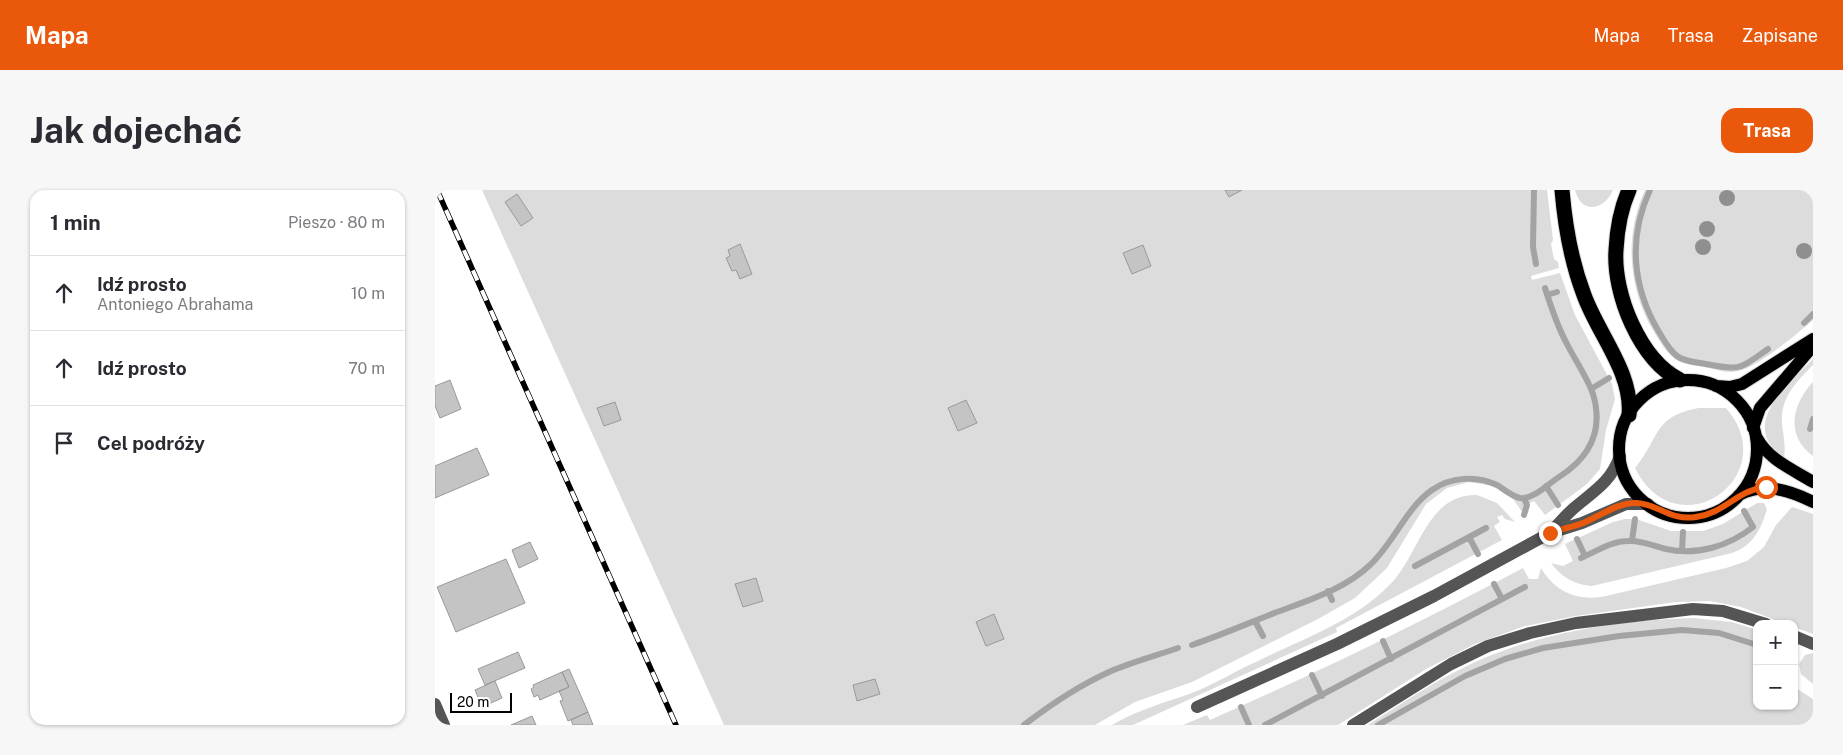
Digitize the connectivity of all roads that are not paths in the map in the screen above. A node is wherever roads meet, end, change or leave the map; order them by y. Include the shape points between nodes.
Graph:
1 (1562, 190) edge
2 (1629, 190) edge
3 (1813, 339) edge
4 (1813, 346) edge
5 (1681, 380) junction
6 (1716, 386) junction
7 (1629, 415) junction
8 (1754, 432) junction
9 (1620, 456) junction
10 (1813, 482) edge
11 (1739, 495) junction
12 (1813, 502) edge
13 (1648, 504) junction
14 (1550, 533) junction
15 (1753, 620) edge
16 (1798, 638) edge
17 (1813, 644) edge
18 (435, 704) edge
19 (1197, 707) dead end
20 (444, 725) edge
21 (1353, 725) edge

1 - 7 highway via 1575,270 1594,322 1627,382
2 - 5 highway via 1620,220 1616,251 1626,310 1658,366
3 - 6 main road via 1742,384
4 - 8 main road via 1760,408
5 - 6 main road
5 - 7 main road via 1641,398
6 - 8 main road via 1744,409
7 - 9 main road via 1621,435
8 - 10 main road via 1771,457
8 - 11 main road via 1755,464
9 - 13 main road via 1625,477
9 - 14 street via 1604,485 1574,508
11 - 12 main road via 1757,488 1775,488
11 - 13 main road via 1722,508 1695,517 1667,514
13 - 14 street via 1626,504
14 - 19 street via 1425,601
15 - 21 street via 1723,611 1693,609 1530,633 1488,646 1451,664
16 - 17 street
18 - 20 street

